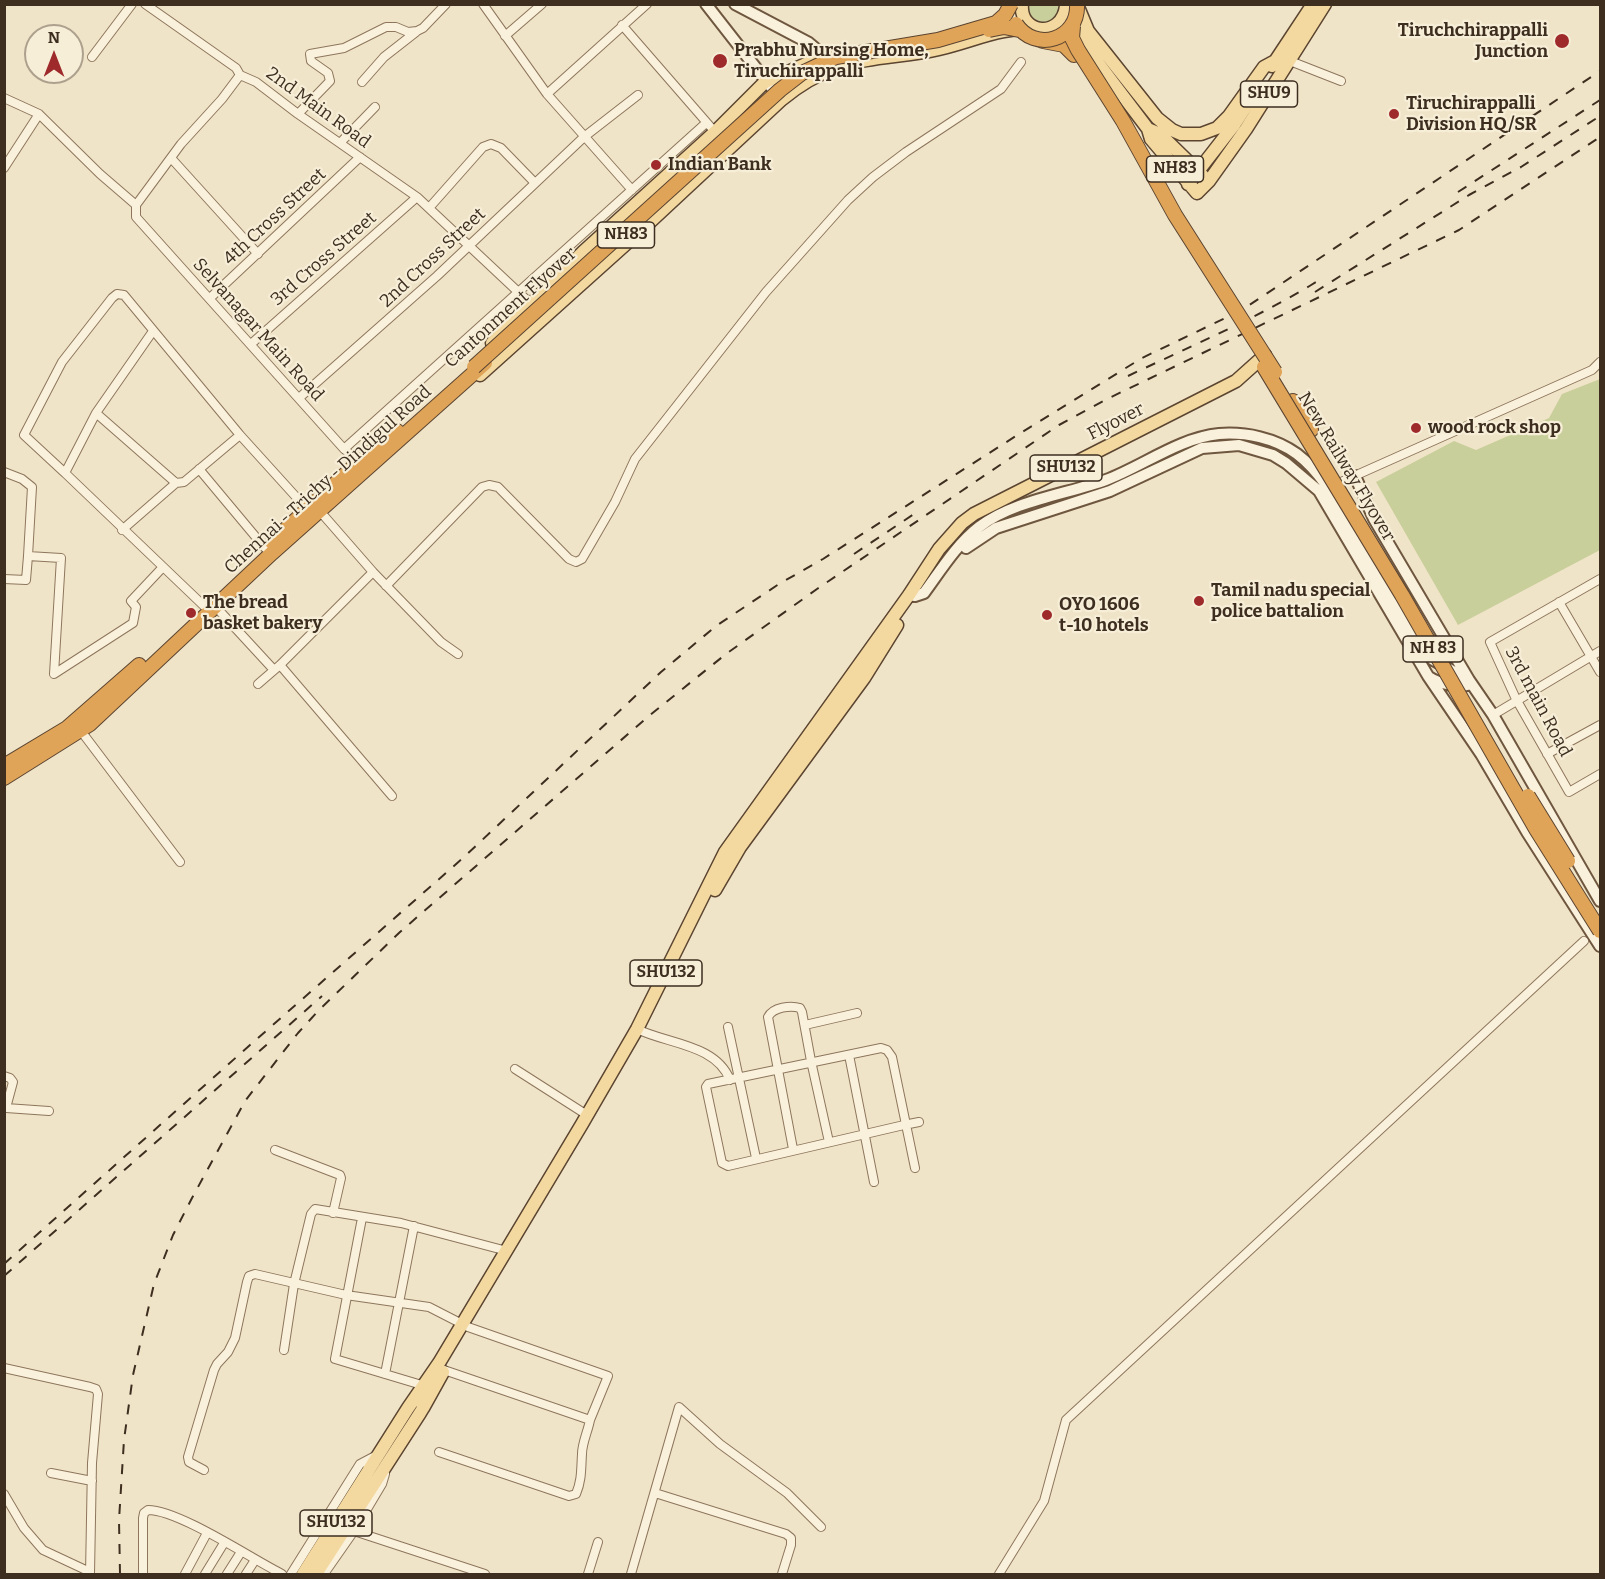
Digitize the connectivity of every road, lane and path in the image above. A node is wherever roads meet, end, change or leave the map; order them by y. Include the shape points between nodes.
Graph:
1 (132, 4) edge
2 (145, 4) edge
3 (446, 4) edge
4 (483, 4) edge
5 (542, 4) edge
6 (647, 4) edge
7 (706, 4) edge
8 (735, 4) edge
9 (1011, 4) edge
10 (1020, 4) edge
11 (1313, 4) edge
12 (1325, 4) edge
13 (1074, 5) edge
14 (622, 25) junction
15 (1072, 26) junction
16 (1019, 30) junction
17 (417, 31) junction
18 (1044, 33) junction
19 (505, 36) junction
20 (1083, 43) junction
21 (826, 56) junction
22 (92, 57) dead end
23 (1276, 60) junction
24 (1290, 61) junction
25 (1021, 62) dead end
26 (837, 67) junction
27 (240, 75) junction
28 (1341, 81) dead end
29 (362, 82) dead end
30 (765, 82) junction
31 (547, 94) junction
32 (638, 95) dead end
33 (4, 98) edge
34 (778, 101) junction
35 (375, 106) dead end
36 (39, 114) junction
37 (298, 114) junction
38 (711, 128) junction
39 (1148, 129) junction
40 (584, 137) junction
41 (340, 143) junction
42 (360, 157) junction
43 (171, 158) junction
44 (4, 168) edge
45 (1199, 172) junction
46 (1209, 181) junction
47 (535, 183) junction
48 (1188, 184) junction
49 (632, 190) junction
50 (417, 197) junction
51 (136, 205) junction
52 (429, 208) junction
53 (469, 245) junction
54 (258, 254) junction
55 (519, 293) junction
56 (210, 298) junction
57 (530, 303) junction
58 (153, 331) junction
59 (251, 344) junction
60 (1265, 361) junction
61 (1600, 362) edge
62 (476, 368) junction
63 (453, 388) junction
64 (300, 398) junction
65 (96, 413) junction
66 (240, 435) junction
67 (344, 449) junction
68 (363, 465) junction
69 (199, 469) junction
70 (4, 472) edge
71 (65, 473) junction
72 (1355, 476) junction
73 (176, 483) junction
74 (1324, 489) junction
75 (314, 508) junction
76 (122, 530) junction
77 (265, 548) junction
78 (28, 556) junction
79 (163, 567) junction
80 (374, 572) junction
81 (4, 579) edge
82 (1600, 579) edge
83 (923, 584) junction
84 (386, 586) junction
85 (1559, 602) junction
86 (210, 606) junction
87 (1600, 651) edge
88 (158, 654) junction
89 (458, 654) dead end
90 (1591, 656) junction
91 (277, 668) junction
92 (1600, 672) edge
93 (1428, 676) junction
94 (1470, 682) junction
95 (258, 684) dead end
96 (1516, 699) junction
97 (1492, 715) junction
98 (1600, 725) edge
99 (81, 731) junction
100 (1547, 754) junction
101 (28, 757) junction
102 (4, 766) edge
103 (1600, 774) edge
104 (4, 778) edge
105 (392, 796) dead end
106 (180, 862) dead end
107 (1598, 890) edge
108 (1600, 901) edge
109 (1600, 916) edge
110 (1600, 931) edge
111 (1584, 941) dead end
112 (1600, 946) edge
113 (857, 1013) dead end
114 (805, 1025) junction
115 (728, 1027) dead end
116 (639, 1030) junction
117 (849, 1055) junction
118 (811, 1061) junction
119 (515, 1069) dead end
120 (778, 1069) junction
121 (4, 1076) edge
122 (739, 1078) junction
123 (730, 1080) junction
124 (5, 1108) edge
125 (48, 1112) dead end
126 (587, 1115) junction
127 (919, 1122) dead end
128 (904, 1125) junction
129 (864, 1134) junction
130 (829, 1142) junction
131 (793, 1149) junction
132 (275, 1150) dead end
133 (756, 1158) junction
134 (915, 1168) dead end
135 (874, 1182) dead end
136 (333, 1213) junction
137 (362, 1218) junction
138 (414, 1226) junction
139 (507, 1251) junction
140 (294, 1284) junction
141 (346, 1295) junction
142 (398, 1302) junction
143 (465, 1326) junction
144 (284, 1350) dead end
145 (4, 1368) edge
146 (444, 1370) junction
147 (385, 1374) junction
148 (425, 1386) junction
149 (419, 1404) junction
150 (590, 1420) junction
151 (440, 1452) dead end
152 (382, 1459) junction
153 (204, 1470) dead end
154 (51, 1473) dead end
155 (373, 1475) junction
156 (92, 1481) junction
157 (655, 1493) junction
158 (4, 1494) edge
159 (821, 1527) dead end
160 (354, 1531) junction
161 (207, 1533) junction
162 (598, 1542) dead end
163 (224, 1543) junction
164 (241, 1552) junction
165 (255, 1560) junction
166 (90, 1573) edge
167 (474, 1573) edge
168 (143, 1575) edge
169 (185, 1575) edge
170 (205, 1575) edge
171 (227, 1575) edge
172 (246, 1575) edge
173 (282, 1575) edge
174 (291, 1575) edge
175 (303, 1575) edge
176 (316, 1575) edge
177 (324, 1575) edge
178 (485, 1575) edge
179 (588, 1575) edge
180 (631, 1575) edge
181 (782, 1575) edge
182 (999, 1575) edge

1 - 22 street
2 - 27 street, 2nd Main Road via 236,68
3 - 17 street
4 - 19 street
5 - 19 street
6 - 14 street
7 - 30 street
8 - 21 street
9 - 16 highway, bridge
9 - 62 highway, Cantonment Flyover / NH83, bridge via 996,23 929,42 836,57 802,73
10 - 18 main road via 1028,23
10 - 21 main road via 1003,16 950,33
11 - 23 main road, SHU9
12 - 24 main road, SHU9
13 - 15 highway, bridge
13 - 18 main road
13 - 20 main road via 1075,31
13 - 23 main road via 1088,31 1157,118 1181,134 1201,134 1216,128 1264,67
14 - 31 street
14 - 38 street
15 - 18 highway, bridge via 1060,37
15 - 60 highway, New Railway Flyover, bridge via 1078,50
16 - 18 highway, New Railway Flyover, bridge via 1034,39
16 - 34 highway, Cantonment Flyover, bridge via 999,27 940,44 844,60 808,76
17 - 29 street via 384,57
17 - 37 street via 386,27 344,48 310,54 311,61 328,73 330,81
18 - 20 main road via 1069,32
18 - 26 main road, NH83 via 1022,28 1002,30 939,49
18 - 60 highway, New Railway Flyover via 1074,54 1174,224
19 - 31 street
20 - 39 main road
21 - 26 street
21 - 30 main road
23 - 45 main road, SHU9
24 - 28 street
24 - 46 main road, SHU9
25 - 84 street via 1001,89 873,177 766,292 635,459 582,559 569,559 498,487 489,485 482,487
26 - 34 main road, NH83 via 815,76
27 - 37 street, 2nd Main Road via 256,82
27 - 43 street
30 - 34 street
30 - 38 main road
31 - 40 street
32 - 40 street, 2nd Cross Street
33 - 36 street
34 - 62 highway, Cantonment Flyover / NH83, bridge
34 - 63 main road, NH83 via 497,361 471,382
35 - 41 street
36 - 44 street
36 - 51 street
37 - 41 street, 2nd Main Road
38 - 49 street
38 - 57 main road
39 - 45 main road via 1160,134
39 - 48 main road, NH83 via 1151,139
40 - 47 street, 2nd Cross Street
40 - 49 street
41 - 42 street, 2nd Main Road
42 - 50 street, 2nd Main Road
42 - 54 street, 4th Cross Street
43 - 51 street
43 - 54 street
45 - 46 main road
45 - 48 main road
46 - 48 main road, NH83 via 1197,193
47 - 52 street via 501,148 491,144 483,147
47 - 53 street, 2nd Cross Street
49 - 55 street
50 - 52 street, 2nd Main Road
50 - 59 street, 3rd Cross Street
51 - 56 street, Selvanagar Main Road via 136,217
52 - 53 street, 2nd Main Road
53 - 55 street, 2nd Main Road
53 - 64 street, 2nd Cross Street
54 - 56 street, 4th Cross Street
55 - 57 street, 2nd Main Road
55 - 67 street
56 - 59 street, Selvanagar Main Road
57 - 63 main road
58 - 65 street
58 - 66 street
58 - 71 street via 124,295 117,294 62,362 24,435
59 - 64 street, Selvanagar Main Road
60 - 83 main road, Flyover via 1239,385 978,519 954,538
60 - 109 highway, New Railway Flyover, bridge via 1311,430
60 - 110 highway, New Railway Flyover / NH 83, bridge via 1536,829
61 - 72 street via 1592,370
62 - 63 highway, Cantonment Flyover
63 - 68 highway, Chennai - Trichy - Dindigul Road / NH83
64 - 67 street, Selvanagar Main Road
65 - 71 street
65 - 73 street
66 - 69 street
66 - 75 street
67 - 68 street, Selvanagar Main Road
68 - 75 highway, Chennai - Trichy - Dindigul Road / NH83
69 - 73 street via 184,482
69 - 77 street
70 - 78 street via 22,478 32,487
71 - 76 street
72 - 74 street
72 - 94 street via 1374,519
73 - 76 street
74 - 83 street via 1265,452 1239,445 1202,448 1110,491 996,528 967,547 934,585
74 - 93 street
74 - 94 street via 1420,643 1433,660
75 - 77 highway, Chennai - Trichy - Dindigul Road / NH83
75 - 80 street
75 - 86 highway, Chennai - Trichy - Dindigul Road / NH83
76 - 79 street
77 - 86 highway, Chennai - Trichy - Dindigul Road / NH83
78 - 79 street via 61,558 54,674 133,623 136,607 131,601
78 - 81 street via 26,580
79 - 86 street
80 - 84 street
80 - 91 street
82 - 85 street, 3rd main Road
83 - 116 main road, Flyover / SHU132 via 725,852
84 - 89 street
85 - 90 street
85 - 96 street, 3rd main Road via 1490,642
86 - 88 highway, Chennai - Trichy - Dindigul Road / NH83
86 - 91 street
87 - 90 street
88 - 99 highway, Chennai - Trichy - Dindigul Road / NH83
88 - 101 highway, Chennai - Trichy - Dindigul Road / NH83
90 - 92 street
90 - 96 street
91 - 95 street
91 - 105 street
93 - 94 street via 1437,682
93 - 112 street
94 - 97 street
96 - 97 street
96 - 100 street, 3rd main Road
97 - 107 street
98 - 100 street
99 - 101 highway, Chennai - Trichy - Dindigul Road / NH83
99 - 106 street
100 - 103 street, 3rd main Road via 1569,792
101 - 102 highway, Chennai - Trichy - Dindigul Road / NH83
101 - 104 highway, Chennai - Trichy - Dindigul Road / NH83
107 - 108 street
111 - 182 street via 1066,1420 1044,1501
113 - 114 street
114 - 118 street
114 - 120 street via 800,1008 770,1012
115 - 122 street
116 - 123 street via 710,1056
116 - 126 main road, SHU132
116 - 143 main road via 554,1183
117 - 118 street
117 - 128 street via 887,1050 892,1057
117 - 129 street
118 - 120 street
118 - 130 street
119 - 126 street
120 - 122 street
120 - 131 street
121 - 124 street via 13,1082
122 - 123 street
122 - 133 street
123 - 133 street via 706,1087 722,1163 728,1166
124 - 125 street
126 - 139 main road, SHU132
127 - 128 street
128 - 129 street
128 - 134 street
129 - 130 street
129 - 135 street
130 - 131 street
131 - 133 street
132 - 136 street via 340,1174
136 - 137 street
136 - 140 street via 313,1211
137 - 138 street
137 - 141 street
138 - 139 street
138 - 142 street
139 - 143 main road, SHU132
140 - 141 street
140 - 144 street
140 - 153 street via 255,1274 249,1276 235,1338 214,1370 189,1457 189,1462
141 - 142 street
141 - 147 street via 335,1359
142 - 143 street via 429,1307
142 - 147 street
143 - 146 main road
143 - 148 main road, SHU132
143 - 150 street via 608,1376
145 - 156 street via 96,1389
146 - 149 main road
146 - 150 street
147 - 148 street
148 - 149 main road, SHU132
149 - 152 main road, SHU132
150 - 151 street via 579,1486 576,1494 569,1496
152 - 155 main road, SHU132
152 - 160 street via 382,1484
152 - 174 street via 360,1464
154 - 156 street
155 - 175 main road, SHU132
155 - 176 main road, SHU132
156 - 166 street
157 - 159 street via 679,1407 720,1444 787,1493
157 - 180 street
157 - 181 street via 786,1533 791,1545
158 - 166 street via 24,1528 43,1550
160 - 167 street
160 - 177 street
161 - 163 street
161 - 168 street via 161,1511 148,1510 143,1518
161 - 169 street
162 - 179 street
163 - 164 street
163 - 170 street
164 - 165 street
164 - 171 street
165 - 172 street
165 - 173 street
167 - 178 street

